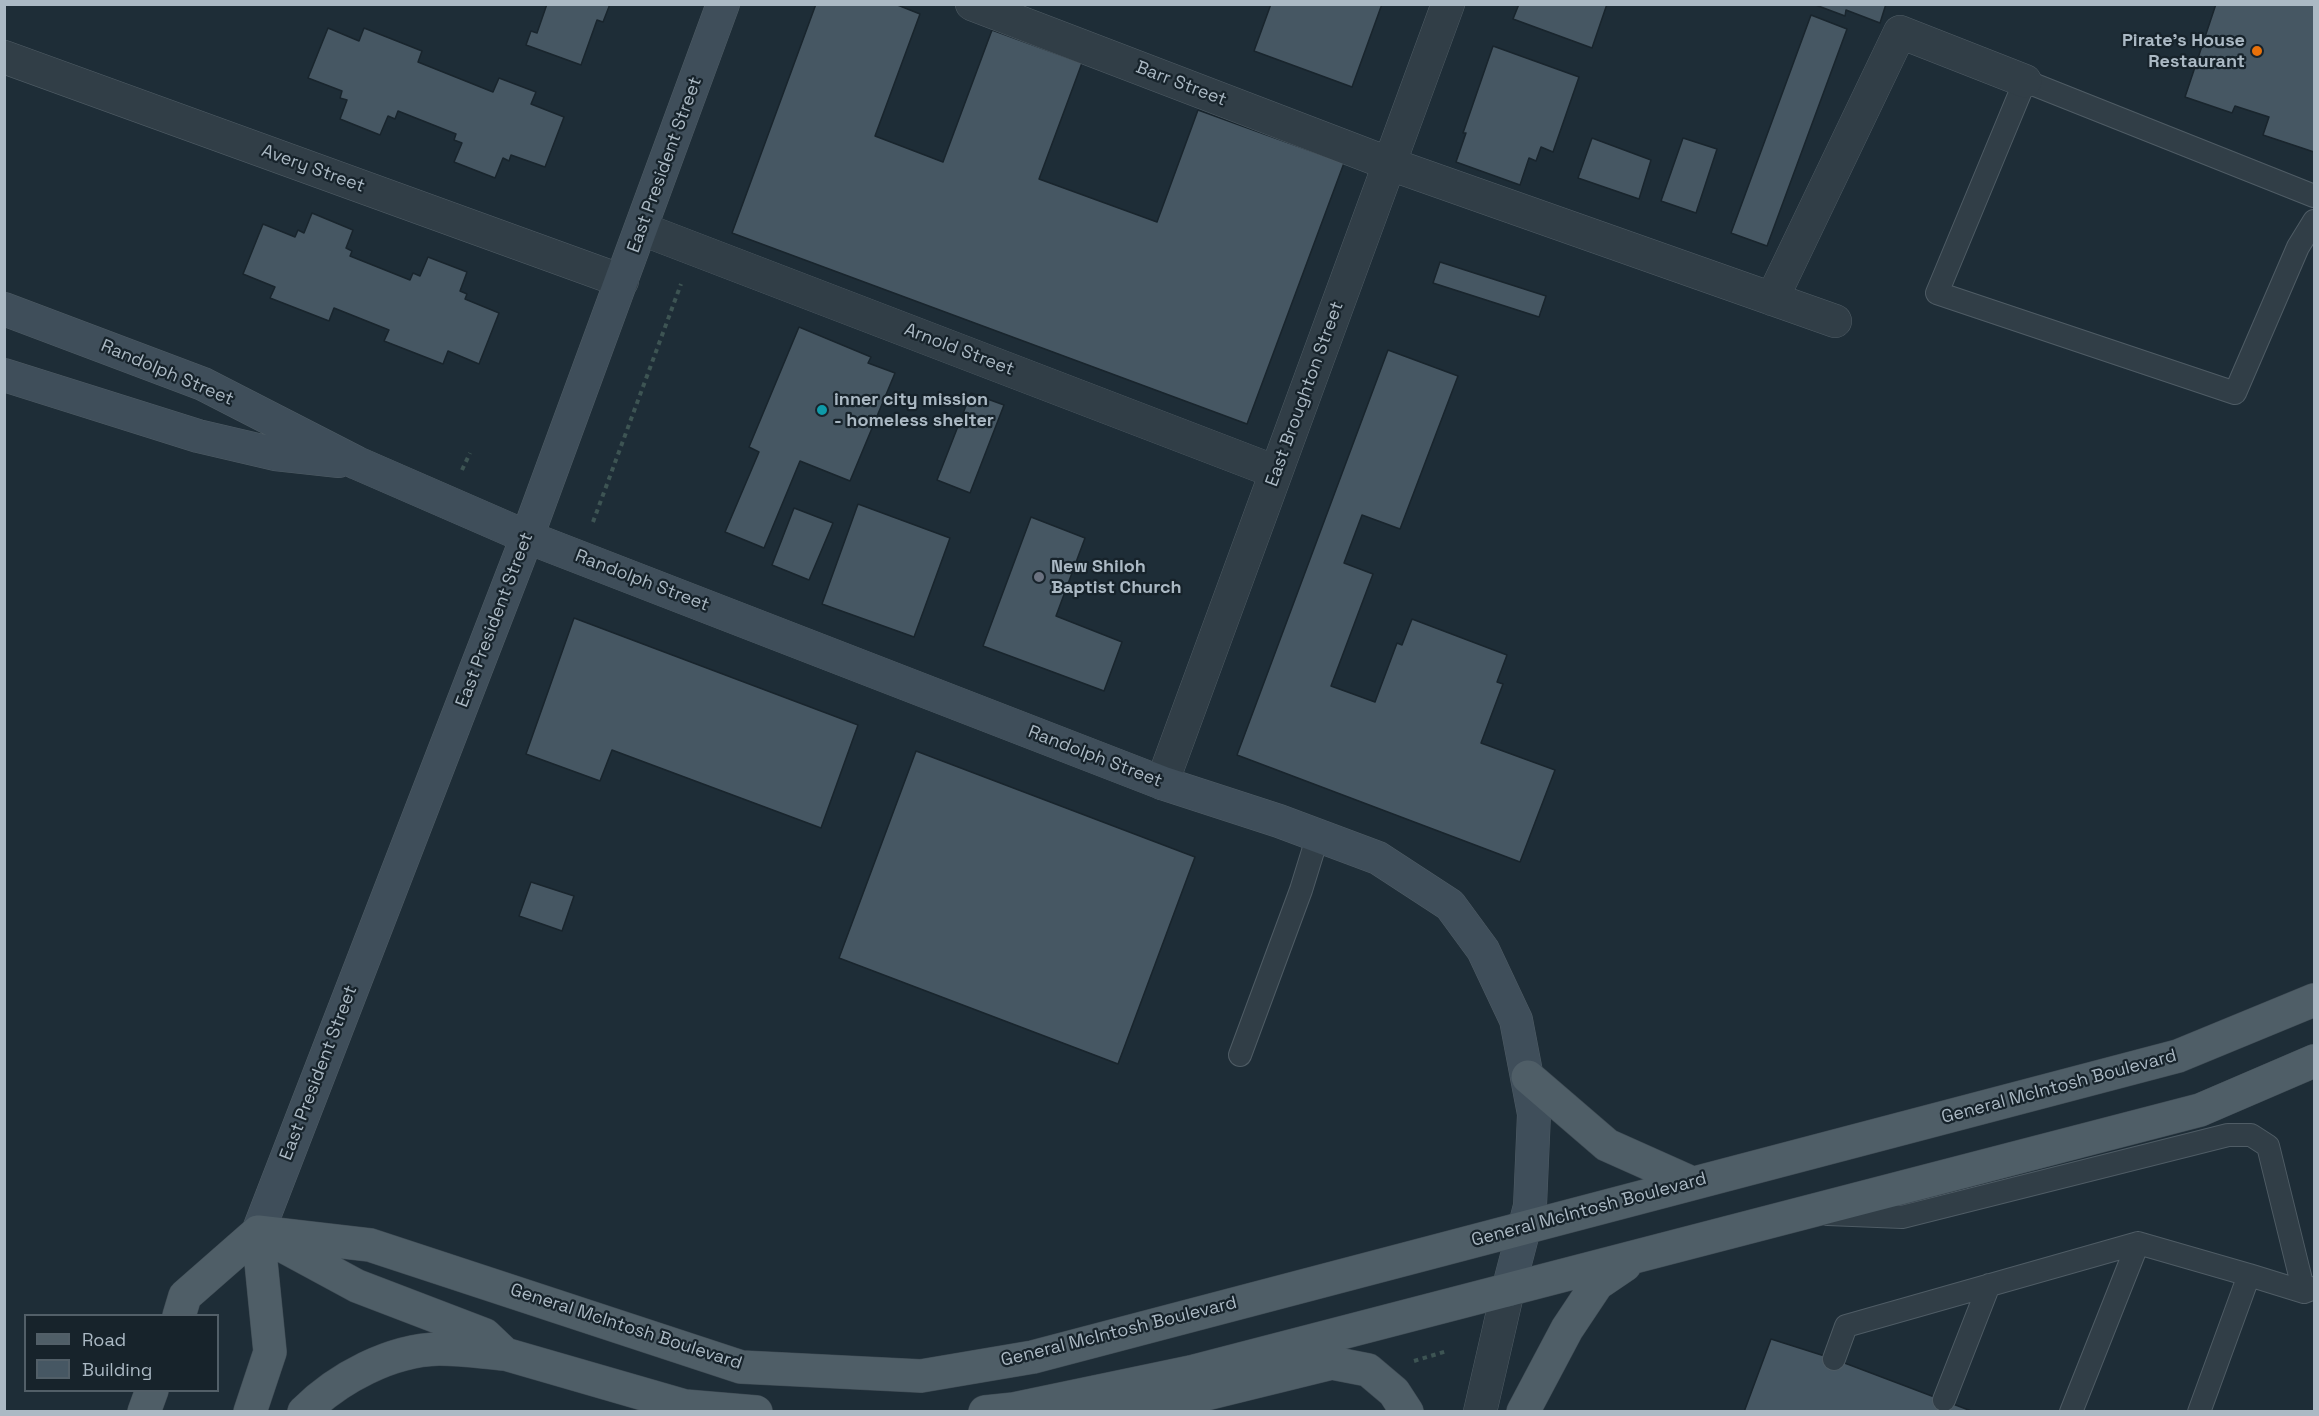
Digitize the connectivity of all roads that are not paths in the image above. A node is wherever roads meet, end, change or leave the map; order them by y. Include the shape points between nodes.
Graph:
1 (723, 4) edge
2 (972, 4) edge
3 (1448, 4) edge
4 (4, 57) edge
5 (2025, 81) junction
6 (1390, 164) junction
7 (2314, 196) edge
8 (2314, 221) edge
9 (642, 229) junction
10 (622, 281) junction
11 (1772, 299) junction
12 (4, 309) edge
13 (1835, 321) dead end
14 (4, 375) edge
15 (357, 463) junction
16 (1276, 471) junction
17 (527, 537) junction
18 (1162, 783) junction
19 (1318, 835) junction
20 (2314, 1000) edge
21 (1240, 1055) dead end
22 (2314, 1061) edge
23 (1528, 1077) junction
24 (1692, 1183) junction
25 (1800, 1214) junction
26 (1525, 1227) junction
27 (258, 1232) junction
28 (2138, 1243) junction
29 (1639, 1256) junction
30 (2249, 1275) junction
31 (1989, 1285) junction
32 (1508, 1290) junction
33 (2309, 1290) edge
34 (180, 1314) edge
35 (506, 1354) junction
36 (1834, 1359) dead end
37 (151, 1392) edge
38 (1944, 1400) dead end
39 (1000, 1410) edge
40 (144, 1412) edge
41 (250, 1412) edge
42 (304, 1412) edge
43 (756, 1412) edge
44 (1407, 1412) edge
45 (1480, 1412) edge
46 (1523, 1412) edge
47 (2071, 1412) edge
48 (2199, 1412) edge

1 - 9 street, East President Street
2 - 6 street, Barr Street
3 - 6 street, East Broughton Street
4 - 10 street, Avery Street
5 - 7 lane
5 - 8 lane via 1937,293 2235,393 2298,247
5 - 11 street via 1900,32
6 - 11 street, Barr Street
6 - 16 street, East Broughton Street
9 - 10 street, East President Street
9 - 16 street, Arnold Street
10 - 17 street, East President Street
11 - 13 street, Barr Street
12 - 15 street, Randolph Street via 203,384
14 - 15 street, Randolph Street via 198,436 275,454
15 - 17 street, Randolph Street
16 - 18 street, East Broughton Street
17 - 18 street, Randolph Street
17 - 27 street, East President Street
18 - 19 street, Randolph Street
19 - 21 lane
19 - 23 street, Randolph Street via 1377,858 1450,905 1483,950 1516,1020
20 - 24 main road, General McIntosh Boulevard via 2178,1056
22 - 25 main road via 2200,1110
23 - 24 main road via 1606,1145
23 - 26 street, Randolph Street via 1534,1114 1530,1206
24 - 26 main road, General McIntosh Boulevard
25 - 29 main road
25 - 33 lane via 1902,1217 2228,1135 2251,1135 2268,1146
26 - 27 main road, General McIntosh Boulevard via 1033,1357 921,1376 741,1366 370,1245
26 - 32 street, Randolph Street
27 - 34 main road, East President Street via 185,1296
27 - 35 main road via 357,1286 485,1335
27 - 41 main road, East President Street via 270,1352
28 - 30 lane
28 - 31 lane
28 - 47 lane
29 - 32 main road
29 - 46 main road via 1597,1284 1567,1329
30 - 33 lane
30 - 48 lane
31 - 36 lane via 1846,1326
31 - 38 lane
32 - 39 main road via 1191,1372
32 - 45 street
35 - 42 main road via 438,1349 401,1356 360,1370 322,1394
35 - 43 main road via 685,1406
37 - 40 main road
39 - 44 main road via 1145,1409 1332,1363 1368,1370 1394,1392

